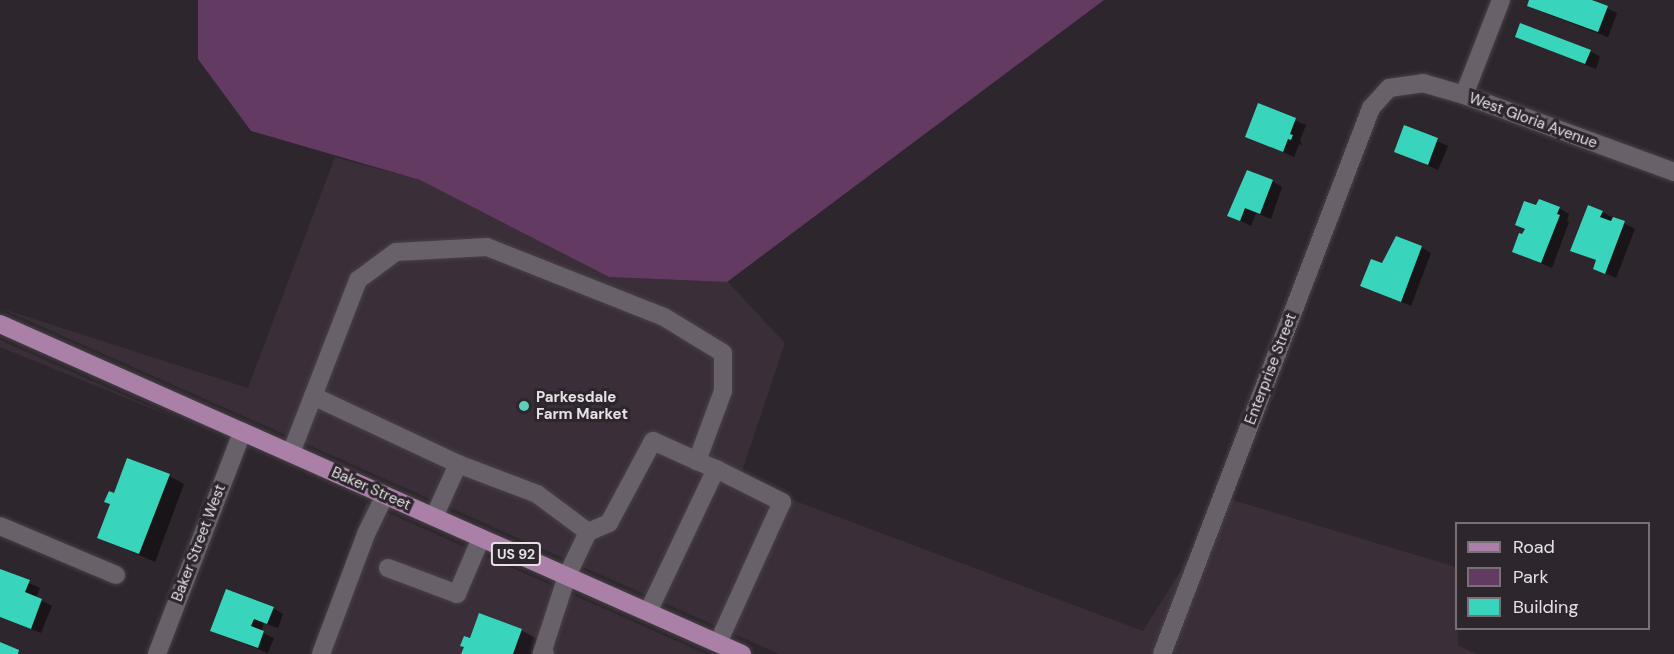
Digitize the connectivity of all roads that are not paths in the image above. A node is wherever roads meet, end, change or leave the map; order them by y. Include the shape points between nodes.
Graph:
1 (1501, 0) edge
2 (1389, 88) joint
3 (1464, 95) junction
4 (1674, 172) edge
5 (1, 327) edge
6 (313, 396) junction
7 (242, 432) junction
8 (291, 453) junction
9 (697, 461) junction
10 (458, 464) junction
11 (716, 469) junction
12 (385, 495) junction
13 (434, 517) junction
14 (0, 526) edge
15 (588, 532) junction
16 (481, 538) junction
17 (388, 568) dead end
18 (116, 575) dead end
19 (567, 576) junction
20 (648, 612) junction
21 (718, 643) junction
22 (156, 654) edge
23 (321, 654) edge
24 (545, 654) edge
25 (742, 654) edge
26 (1162, 654) edge

1 - 3 street
2 - 3 street, West Gloria Avenue via 1423,83
2 - 26 street, Enterprise Street via 1371,108
3 - 4 street, West Gloria Avenue
5 - 7 main road, Baker Street / US 92
6 - 8 street
6 - 9 street via 358,280 396,252 487,247 664,317 723,352 723,391
6 - 10 street
7 - 8 main road, Baker Street / US 92
7 - 22 street, Baker Street West
8 - 12 main road, Baker Street / US 92
9 - 11 street
9 - 15 street via 653,441 609,523
10 - 13 street
10 - 15 street via 537,494
11 - 20 street
11 - 21 street via 782,502
12 - 13 main road, Baker Street / US 92
12 - 23 street via 366,534
13 - 16 main road, Baker Street / US 92
14 - 18 street
15 - 19 street
16 - 17 street via 457,594
16 - 19 main road, Baker Street / US 92
19 - 20 main road, Baker Street / US 92
19 - 24 street via 542,653
20 - 21 main road, Baker Street / US 92
21 - 25 main road, Baker Street / US 92

